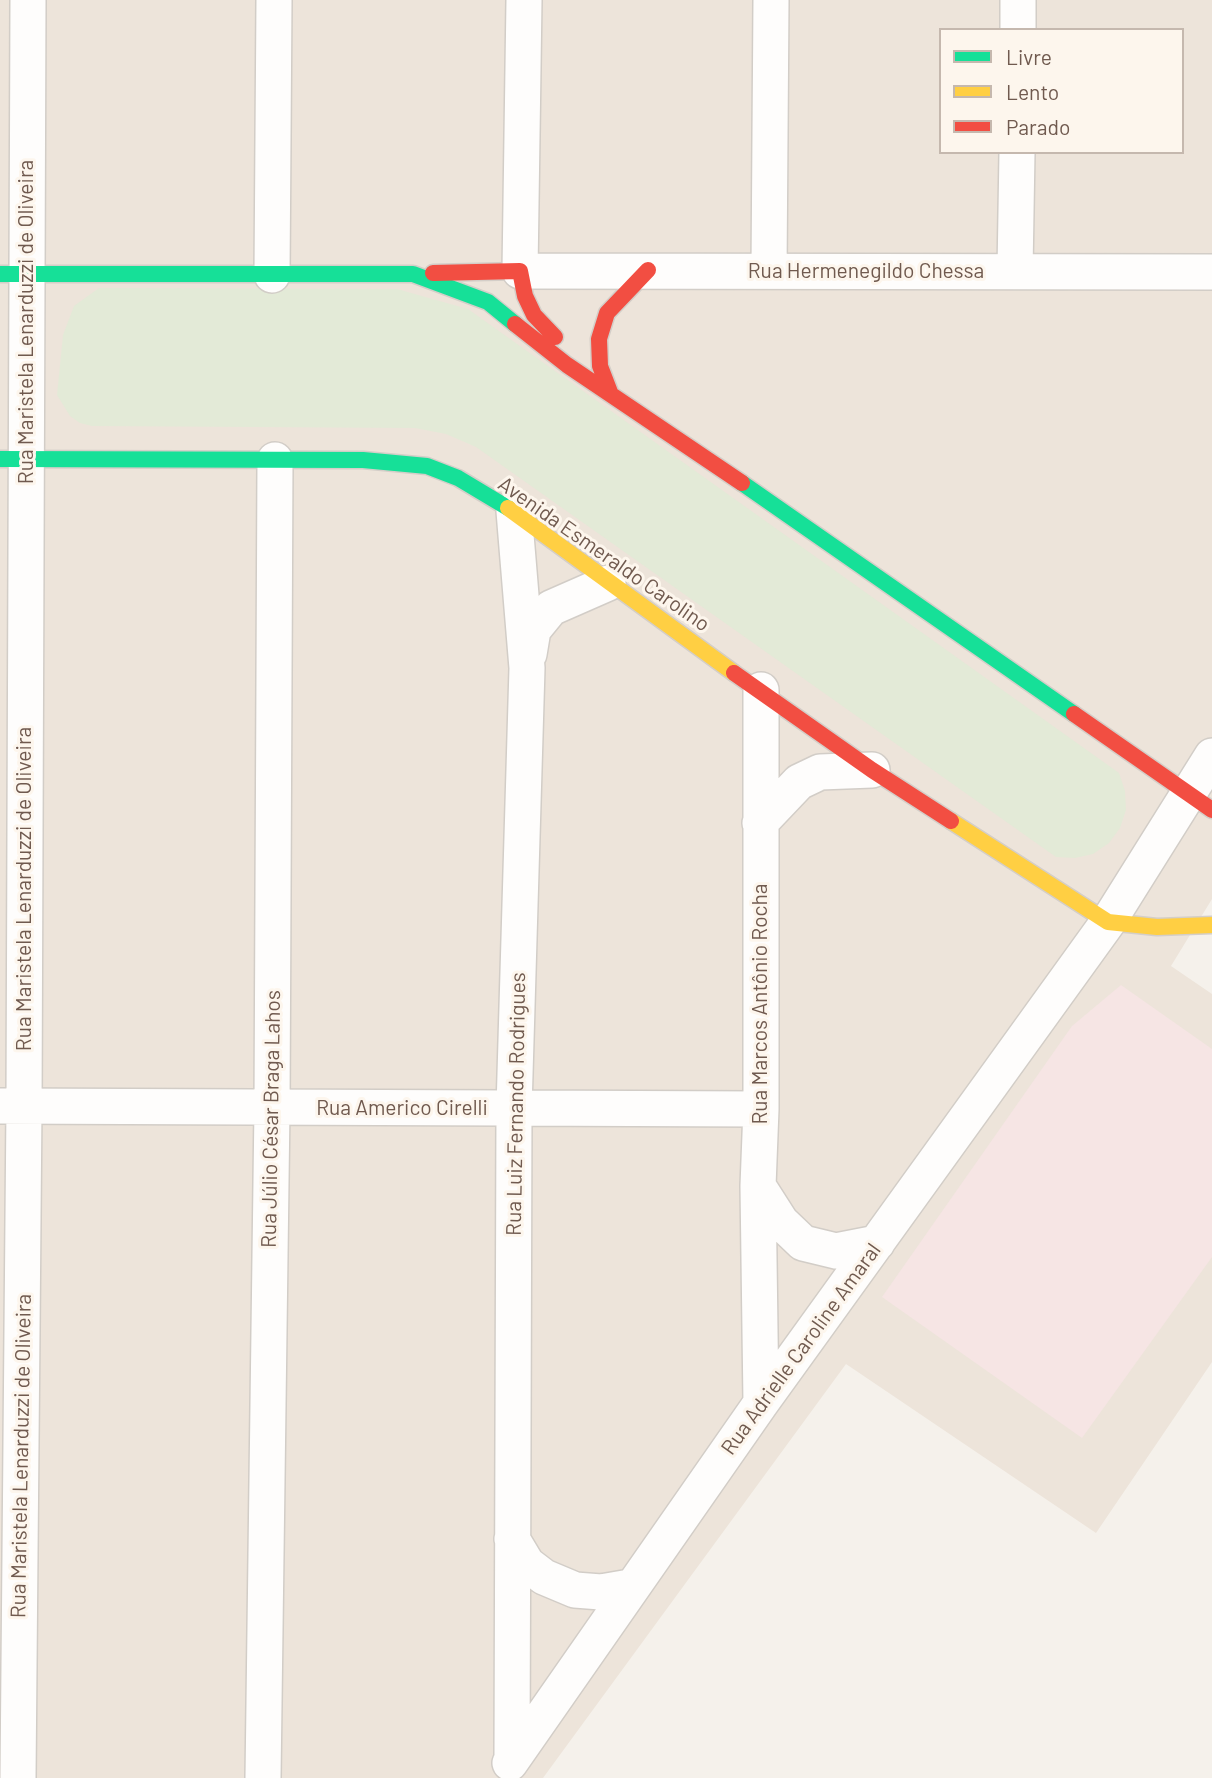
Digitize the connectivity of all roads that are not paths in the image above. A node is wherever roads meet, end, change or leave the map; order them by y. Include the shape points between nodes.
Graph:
1 (28, 0) edge
2 (274, 0) edge
3 (524, 0) edge
4 (771, 0) edge
5 (1018, 0) edge
6 (1018, 28) edge
7 (1017, 154) edge
8 (648, 270) junction
9 (520, 271) junction
10 (769, 271) junction
11 (1015, 271) junction
12 (1212, 272) edge
13 (13, 274) edge
14 (413, 274) junction
15 (272, 275) junction
16 (589, 377) junction
17 (610, 392) junction
18 (12, 459) edge
19 (275, 460) junction
20 (514, 511) junction
21 (608, 583) junction
22 (527, 668) junction
23 (761, 690) junction
24 (1212, 756) edge
25 (872, 770) junction
26 (1200, 802) edge
27 (760, 823) junction
28 (1108, 922) junction
29 (1212, 925) edge
30 (12, 1106) edge
31 (272, 1107) junction
32 (514, 1108) junction
33 (761, 1109) junction
34 (758, 1186) junction
35 (877, 1243) junction
36 (761, 1403) junction
37 (512, 1539) junction
38 (630, 1587) junction
39 (505, 1769) edge
40 (18, 1778) edge
41 (263, 1778) edge

1 - 13 street, Rua Maristela Lenarduzzi de Oliveira
2 - 15 street
3 - 9 street
4 - 10 street
5 - 6 street
7 - 11 street
8 - 9 street, Rua Hermenegildo Chessa
8 - 10 street, Rua Hermenegildo Chessa
8 - 17 street via 607,313 599,339 600,366
9 - 14 street
9 - 16 street via 534,315
10 - 11 street, Rua Hermenegildo Chessa
11 - 12 street, Rua Hermenegildo Chessa
13 - 15 street
13 - 18 street, Rua Maristela Lenarduzzi de Oliveira
14 - 15 street
14 - 16 street via 488,302
16 - 17 street
17 - 26 street
18 - 19 street, Avenida Esmeraldo Carolino
18 - 30 street, Rua Maristela Lenarduzzi de Oliveira
19 - 20 street, Avenida Esmeraldo Carolino via 426,466 458,478
19 - 31 street, Rua Júlio César Braga Lahos
20 - 21 street, Avenida Esmeraldo Carolino
20 - 22 street, Rua Luiz Fernando Rodrigues
21 - 22 street, Rua Luiz Fernando Rodrigues via 551,608 533,630
21 - 23 street, Avenida Esmeraldo Carolino
22 - 32 street, Rua Luiz Fernando Rodrigues
23 - 25 street, Avenida Esmeraldo Carolino
23 - 27 street, Rua Marcos Antônio Rocha
24 - 26 street, Rua Adrielle Caroline Amaral
25 - 27 street via 820,772 799,782
25 - 28 street, Avenida Esmeraldo Carolino
26 - 28 street, Rua Adrielle Caroline Amaral
27 - 33 street, Rua Marcos Antônio Rocha
28 - 29 street via 1157,927
28 - 35 street, Rua Adrielle Caroline Amaral
30 - 31 street, Rua Americo Cirelli
30 - 40 street, Rua Maristela Lenarduzzi de Oliveira
31 - 32 street, Rua Americo Cirelli
31 - 41 street, Rua Júlio César Braga Lahos
32 - 33 street, Rua Americo Cirelli
32 - 37 street, Rua Luiz Fernando Rodrigues
33 - 34 street, Rua Marcos Antônio Rocha
34 - 35 street via 782,1223 803,1243 836,1251
34 - 36 street, Rua Marcos Antônio Rocha
35 - 36 street, Rua Adrielle Caroline Amaral
36 - 38 street, Rua Adrielle Caroline Amaral
37 - 38 street via 527,1564 575,1590
37 - 39 street, Rua Luiz Fernando Rodrigues
38 - 39 street, Rua Adrielle Caroline Amaral

